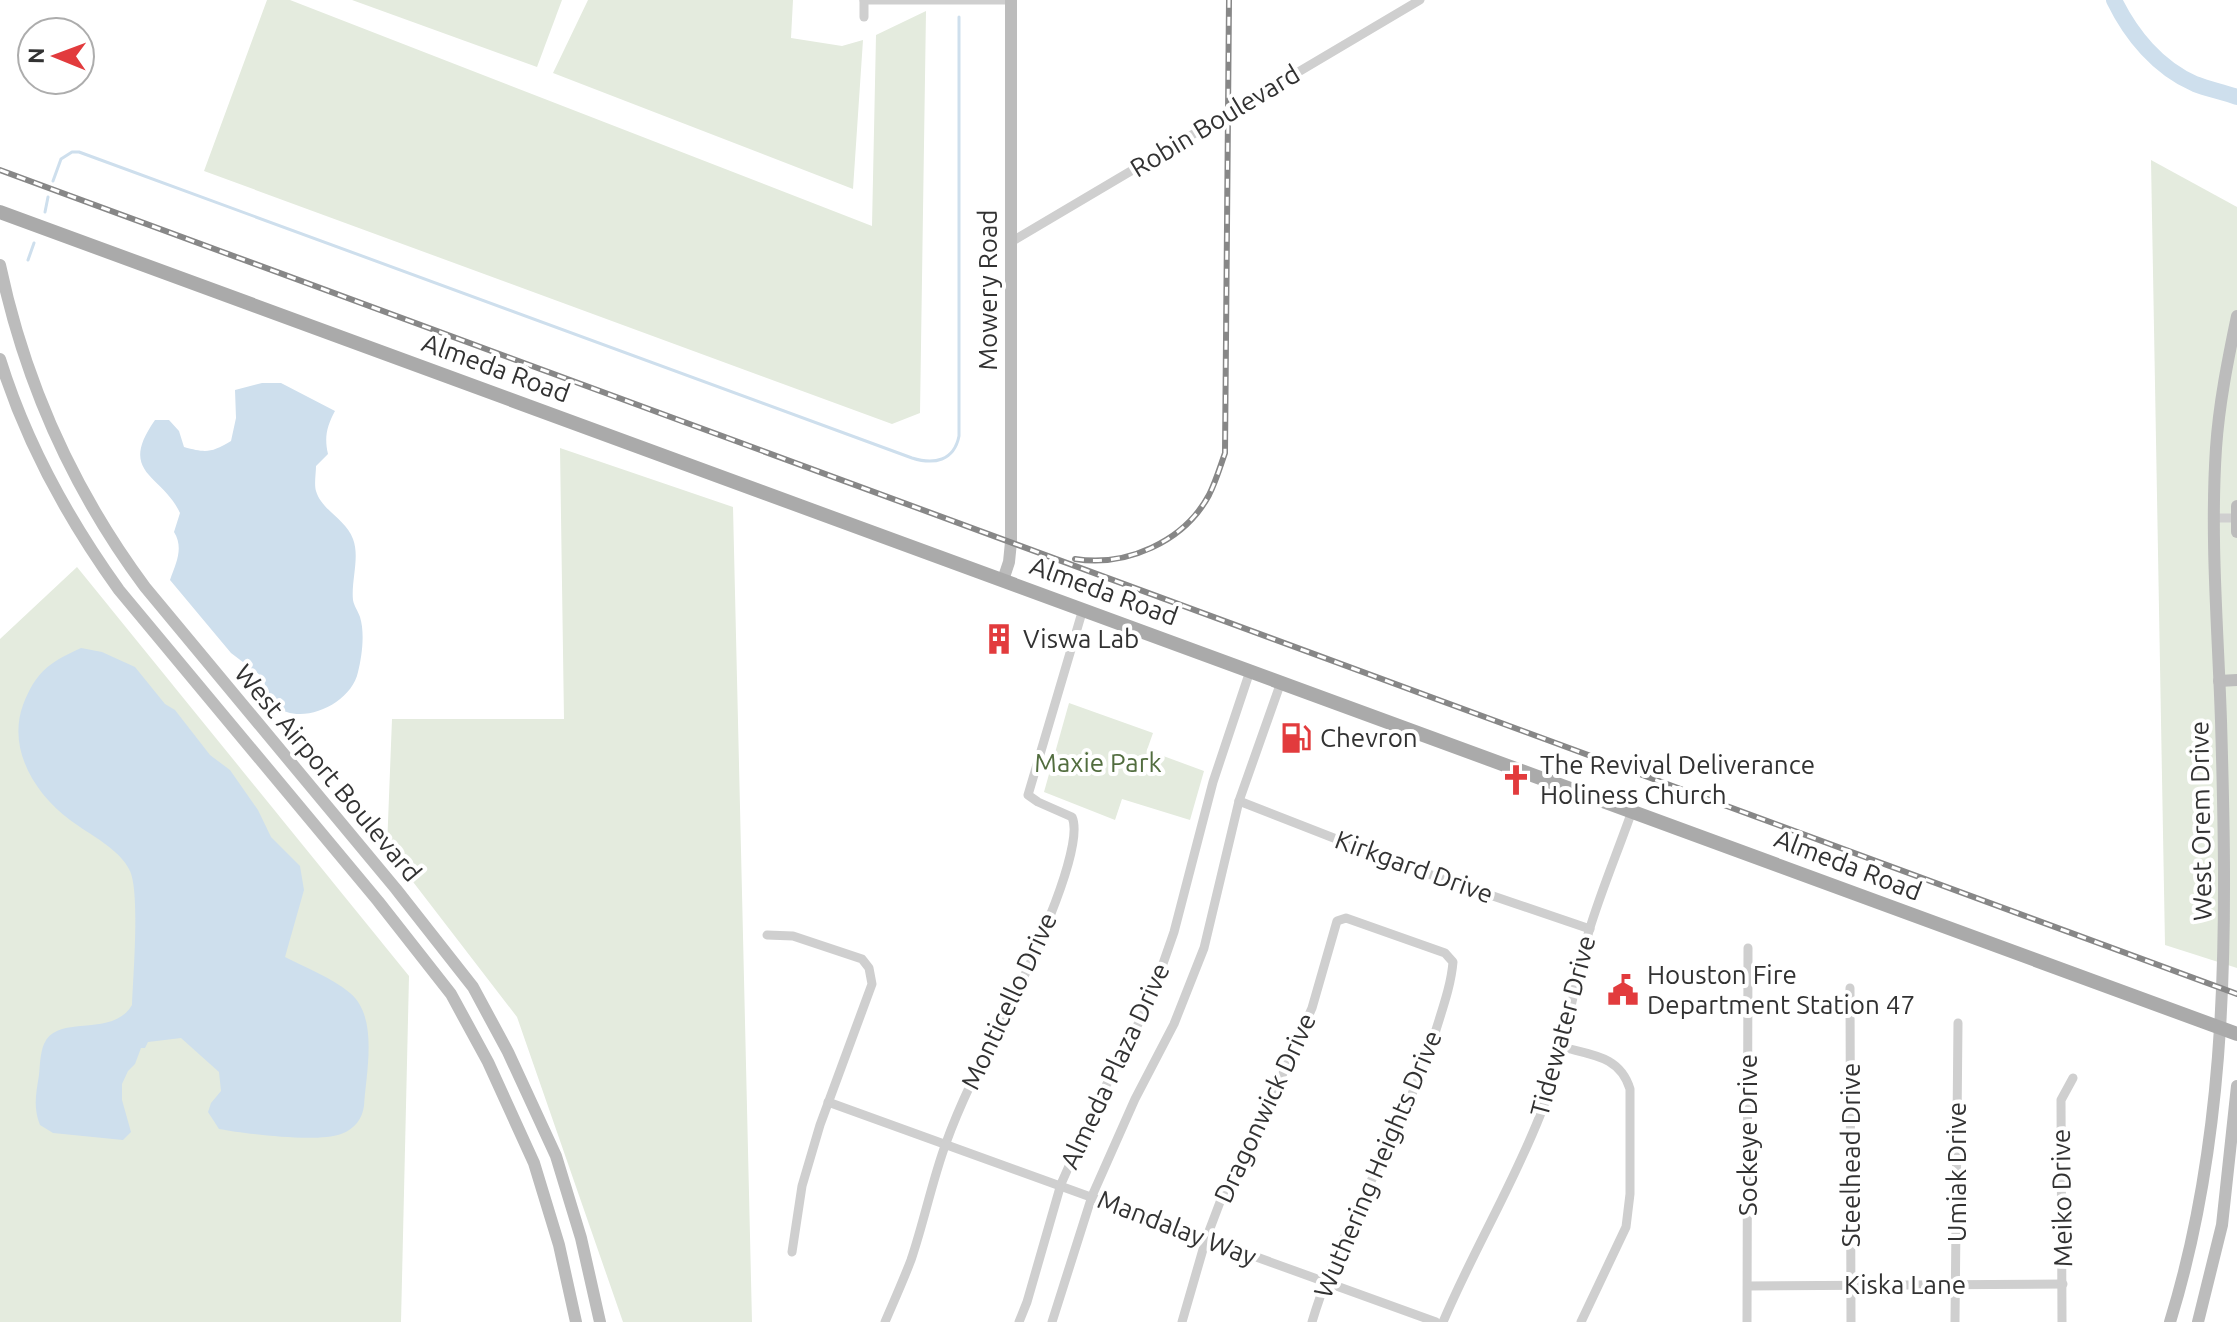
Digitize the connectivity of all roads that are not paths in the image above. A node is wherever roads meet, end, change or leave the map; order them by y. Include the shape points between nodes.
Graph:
1 (864, 0) edge
2 (1011, 0) edge
3 (1420, 0) edge
4 (864, 17) dead end
5 (0, 212) edge
6 (1011, 242) junction
7 (0, 265) edge
8 (2237, 316) edge
9 (2233, 355) edge
10 (0, 359) edge
11 (30, 377) junction
12 (8, 384) junction
13 (2237, 506) edge
14 (2214, 518) junction
15 (2237, 518) edge
16 (2237, 532) edge
17 (1003, 580) junction
18 (1083, 609) junction
19 (1250, 671) junction
20 (2237, 680) edge
21 (2219, 681) junction
22 (1281, 682) junction
23 (282, 752) junction
24 (264, 765) junction
25 (1239, 801) junction
26 (1632, 811) junction
27 (2231, 824) edge
28 (396, 889) junction
29 (378, 901) junction
30 (1365, 924) joint
31 (1590, 929) junction
32 (767, 935) dead end
33 (1748, 948) dead end
34 (1850, 988) dead end
35 (1958, 1023) dead end
36 (2219, 1027) junction
37 (2237, 1034) edge
38 (1562, 1047) junction
39 (508, 1052) junction
40 (488, 1062) junction
41 (2073, 1078) dead end
42 (2237, 1086) edge
43 (828, 1102) junction
44 (945, 1143) junction
45 (1061, 1184) junction
46 (1092, 1196) junction
47 (581, 1238) junction
48 (1206, 1239) junction
49 (559, 1245) junction
50 (2191, 1247) junction
51 (792, 1252) dead end
52 (2214, 1255) junction
53 (1324, 1282) junction
54 (2063, 1284) junction
55 (1956, 1285) junction
56 (1748, 1286) junction
57 (1851, 1286) junction
58 (576, 1322) edge
59 (600, 1322) edge
60 (885, 1322) edge
61 (1019, 1322) edge
62 (1052, 1322) edge
63 (1182, 1322) edge
64 (1312, 1322) edge
65 (1436, 1322) edge
66 (1443, 1322) edge
67 (1581, 1322) edge
68 (1747, 1322) edge
69 (1851, 1322) edge
70 (1955, 1322) edge
71 (2062, 1322) edge
72 (2170, 1322) edge
73 (2198, 1322) edge

1 - 2 street
1 - 4 street
2 - 6 main road, Mowery Road
3 - 6 street, Robin Boulevard
5 - 17 main road, Almeda Road
6 - 17 main road, Mowery Road via 1011,542
7 - 11 main road, West Airport Boulevard
8 - 9 main road, West Orem Drive
9 - 14 main road, West Orem Drive via 2216,446
10 - 12 main road, West Airport Boulevard
11 - 12 main road
11 - 23 main road, West Airport Boulevard via 77,483 108,537
12 - 24 main road, West Airport Boulevard via 61,502 86,544
13 - 15 main road
14 - 15 street
14 - 21 main road, West Orem Drive
15 - 16 main road
17 - 18 main road, Almeda Road
18 - 19 main road, Almeda Road
18 - 44 street, Monticello Drive via 1028,795 1072,817 1075,831 1068,859 1033,961
19 - 22 main road, Almeda Road
19 - 45 street, Almeda Plaza Drive via 1150,1001
20 - 21 main road
21 - 27 main road, West Orem Drive
22 - 25 street, Almeda Plaza Drive
22 - 26 main road, Almeda Road
23 - 24 main road
23 - 28 main road, West Airport Boulevard
24 - 29 main road, West Airport Boulevard
25 - 31 street, Kirkgard Drive via 1408,867
25 - 46 street, Almeda Plaza Drive via 1212,919 1185,999
26 - 31 street, Tidewater Drive
26 - 36 main road, Almeda Road
27 - 36 main road, West Orem Drive
28 - 29 main road
28 - 39 main road, West Airport Boulevard via 473,987
29 - 40 main road, West Airport Boulevard via 451,994
30 - 48 street, Dragonwick Drive via 1337,921 1295,1050 1228,1181
30 - 53 street, Wuthering Heights Drive via 1445,953 1453,970 1416,1087
31 - 38 street, Tidewater Drive
32 - 43 street via 793,936 862,959 869,968 872,984
33 - 56 street, Sockeye Drive
34 - 57 street, Steelhead Drive
35 - 55 street, Umiak Drive
36 - 37 main road, Almeda Road
36 - 50 main road, West Orem Drive via 2209,1144
38 - 66 street, Tidewater Drive via 1518,1167
38 - 67 street via 1613,1062 1625,1073 1630,1089 1626,1227
39 - 40 main road
39 - 47 main road, West Airport Boulevard via 556,1156
40 - 49 main road, West Airport Boulevard via 534,1163
41 - 54 street, Meiko Drive via 2061,1100
42 - 52 main road
43 - 44 street, Mandalay Way
43 - 51 street via 802,1186
44 - 45 street, Mandalay Way
44 - 60 street, Monticello Drive via 911,1259
45 - 46 street, Mandalay Way
45 - 61 street, Almeda Plaza Drive
46 - 48 street, Mandalay Way
46 - 62 street, Almeda Plaza Drive
47 - 49 main road
47 - 59 main road, West Airport Boulevard
48 - 53 street, Mandalay Way
48 - 63 street, Dragonwick Drive
49 - 58 main road, West Airport Boulevard
50 - 52 main road
50 - 72 main road, West Orem Drive
52 - 73 main road
53 - 64 street, Wuthering Heights Drive
53 - 65 street, Mandalay Way
54 - 55 street, Kiska Lane
54 - 71 street, Meiko Drive
55 - 57 street, Kiska Lane
55 - 70 street, Umiak Drive
56 - 57 street, Kiska Lane
56 - 68 street, Sockeye Drive
57 - 69 street, Steelhead Drive

